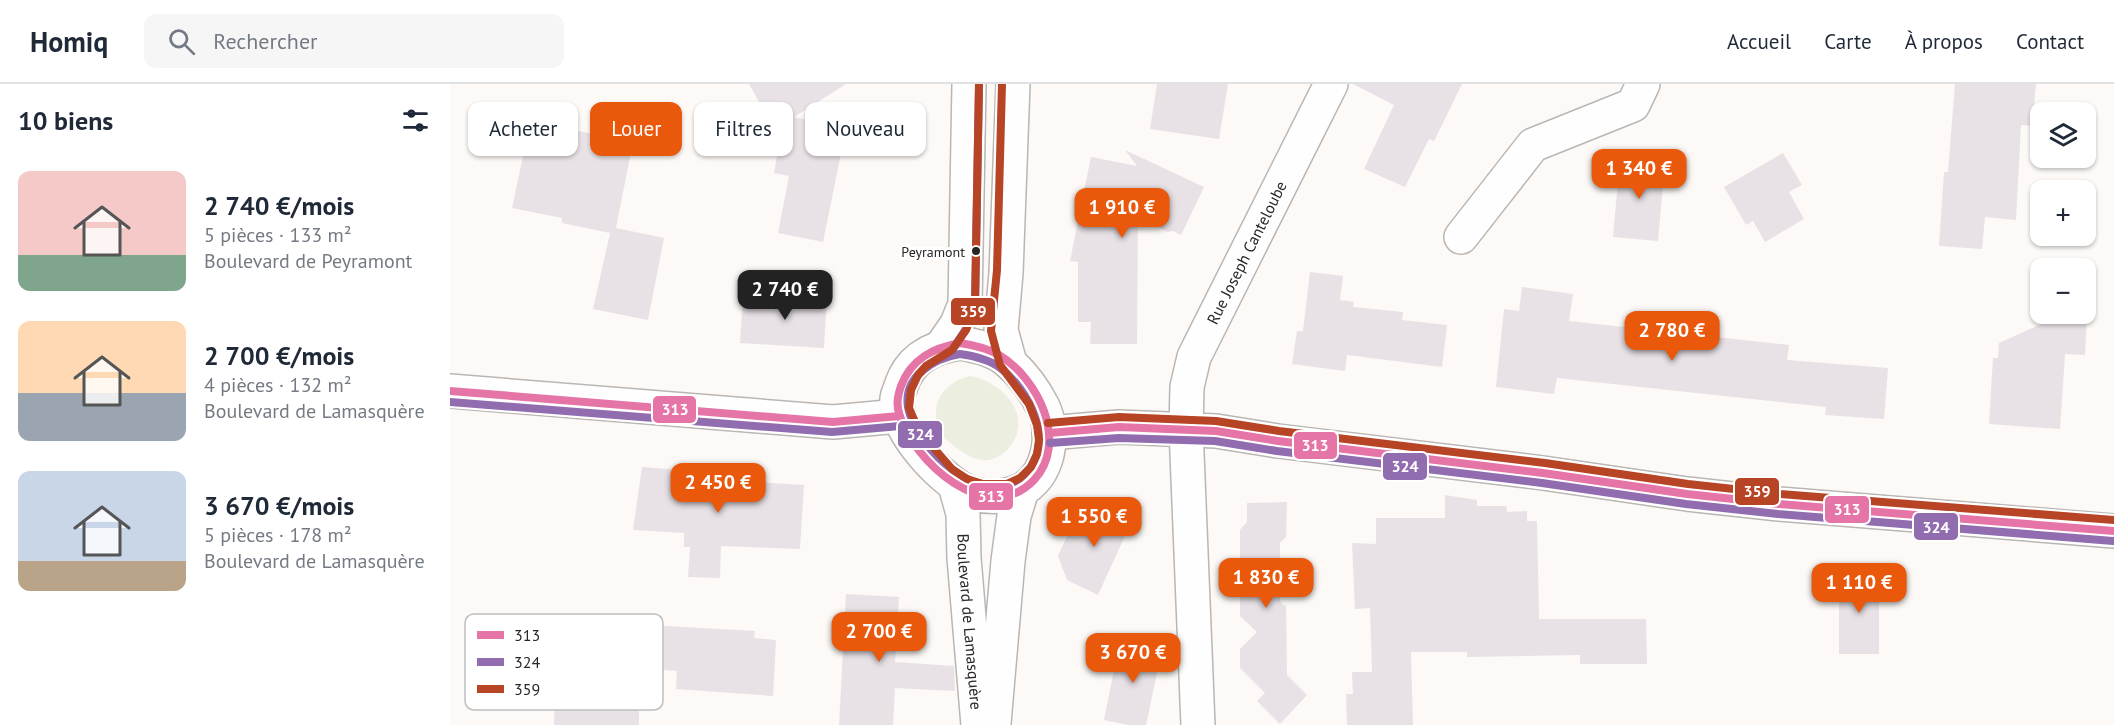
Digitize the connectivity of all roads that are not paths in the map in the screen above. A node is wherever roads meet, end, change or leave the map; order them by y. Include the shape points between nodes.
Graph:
1 (969, 84) edge
2 (1013, 84) edge
3 (1331, 84) edge
4 (1643, 84) edge
5 (1461, 237) dead end
6 (942, 346) junction
7 (1010, 363) junction
8 (450, 391) edge
9 (899, 416) junction
10 (1185, 429) junction
11 (1048, 433) junction
12 (955, 485) junction
13 (1022, 490) junction
14 (2114, 531) edge
15 (978, 725) edge
16 (994, 725) edge
17 (1198, 725) edge

1 - 6 street via 965,304
2 - 7 street via 1001,330
3 - 10 street, Rue Joseph Canteloube via 1194,357 1187,387
4 - 5 street via 1633,105 1533,145
6 - 7 street via 980,346
6 - 9 street via 916,361 904,376 897,399
7 - 11 street via 1029,383 1044,409
8 - 9 street via 833,422
9 - 12 street via 912,440
10 - 11 street via 1119,427
10 - 14 street via 1710,497
10 - 17 street, Rue Joseph Canteloube
11 - 13 street via 1049,450 1043,468
12 - 13 street via 972,494 991,496
12 - 15 street, Boulevard de Lamasquère via 963,514
13 - 16 street, Boulevard de Lamasquère via 1008,561

